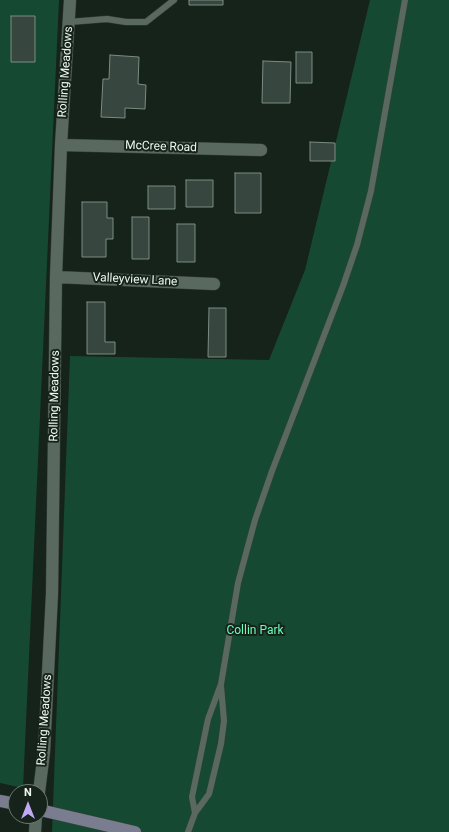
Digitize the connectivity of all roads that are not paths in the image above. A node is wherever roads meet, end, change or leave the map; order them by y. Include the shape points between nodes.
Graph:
1 (70, 0) edge
2 (174, 0) edge
3 (405, 0) edge
4 (69, 22) junction
5 (61, 145) junction
6 (261, 150) dead end
7 (56, 277) junction
8 (214, 284) dead end
9 (221, 684) junction
10 (40, 784) edge
11 (48, 812) edge
12 (195, 812) junction
13 (136, 832) edge
14 (188, 832) edge

1 - 4 street, Rolling Meadows
2 - 4 lane via 146,22 107,19
3 - 9 lane via 362,226 343,286 255,520 235,597
4 - 5 street, Rolling Meadows
5 - 6 street, McCree Road
5 - 7 street, Rolling Meadows
7 - 8 street, Valleyview Lane
7 - 10 street, Rolling Meadows via 52,594
9 - 12 lane via 208,719 192,797
9 - 12 lane via 224,721 221,744 209,794
11 - 13 street
12 - 14 lane

